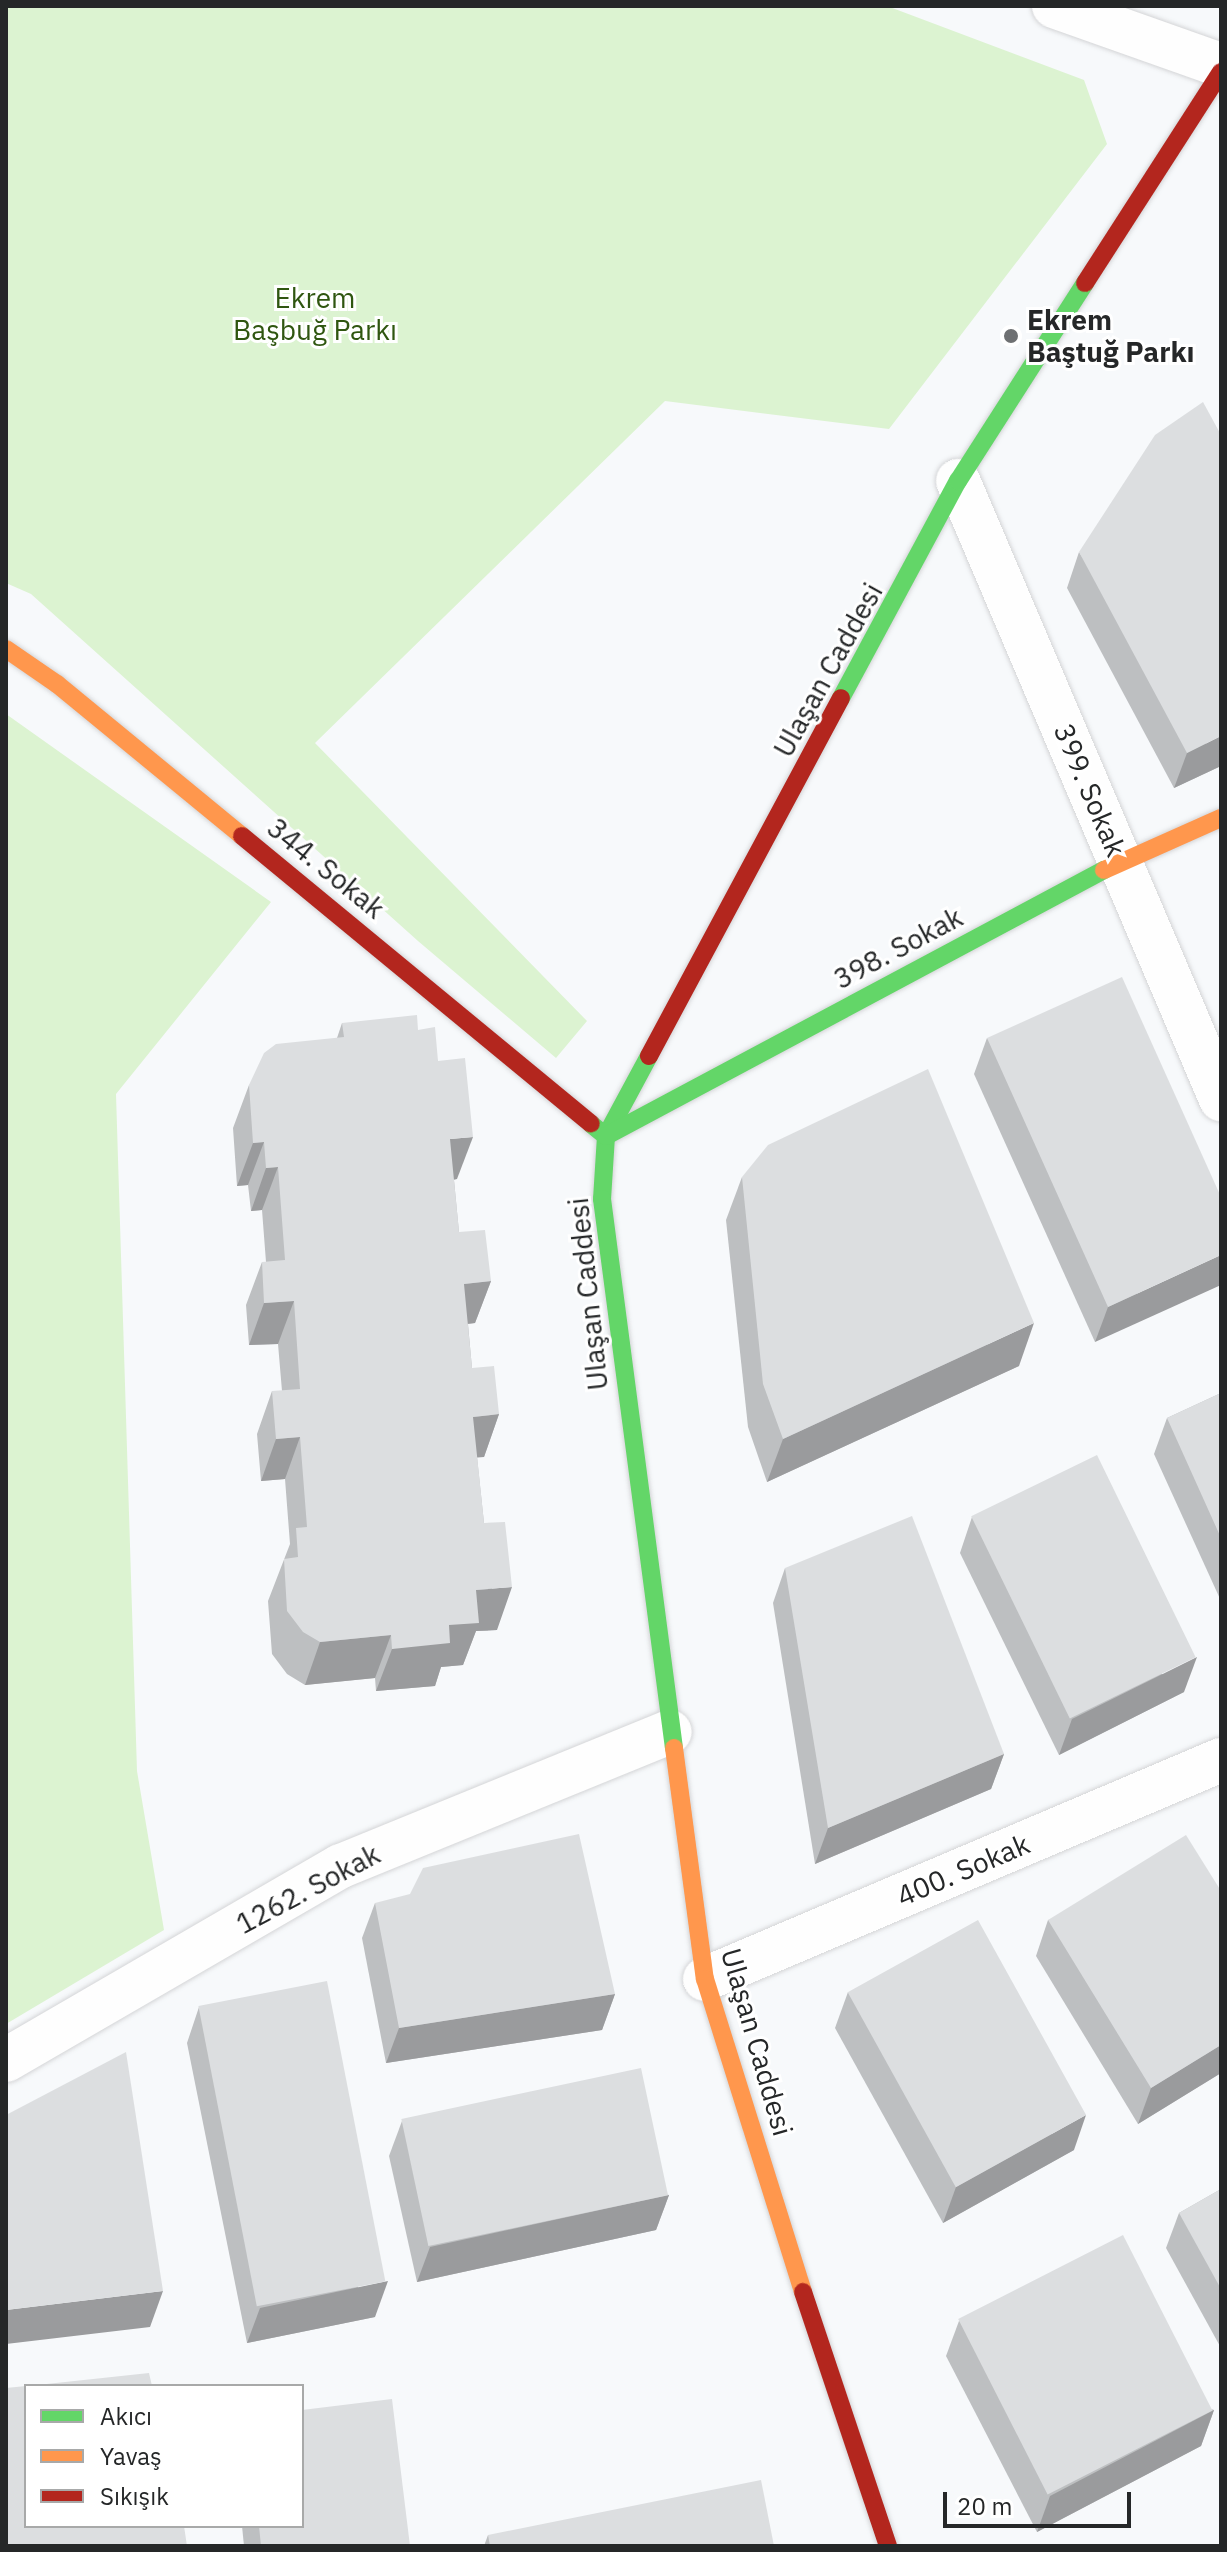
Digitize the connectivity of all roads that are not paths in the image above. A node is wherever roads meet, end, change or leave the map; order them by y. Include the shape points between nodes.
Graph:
1 (1054, 6) edge
2 (1221, 65) edge
3 (1221, 72) edge
4 (958, 481) junction
5 (6, 649) edge
6 (1221, 818) edge
7 (1120, 861) junction
8 (1221, 1099) edge
9 (606, 1136) junction
10 (670, 1732) junction
11 (1221, 1760) edge
12 (705, 1979) junction
13 (6, 2060) edge
14 (888, 2546) edge

1 - 2 street
3 - 4 street, Ulaşan Caddesi
4 - 7 street, 399. Sokak
4 - 9 street, Ulaşan Caddesi
5 - 9 street, 344. Sokak via 57,684
6 - 7 street, 398. Sokak
7 - 8 street, 399. Sokak
7 - 9 street, 398. Sokak
9 - 10 street, Ulaşan Caddesi via 602,1199
10 - 12 street, Ulaşan Caddesi
10 - 13 street, 1262. Sokak via 341,1866
11 - 12 street, 400. Sokak
12 - 14 street, Ulaşan Caddesi

